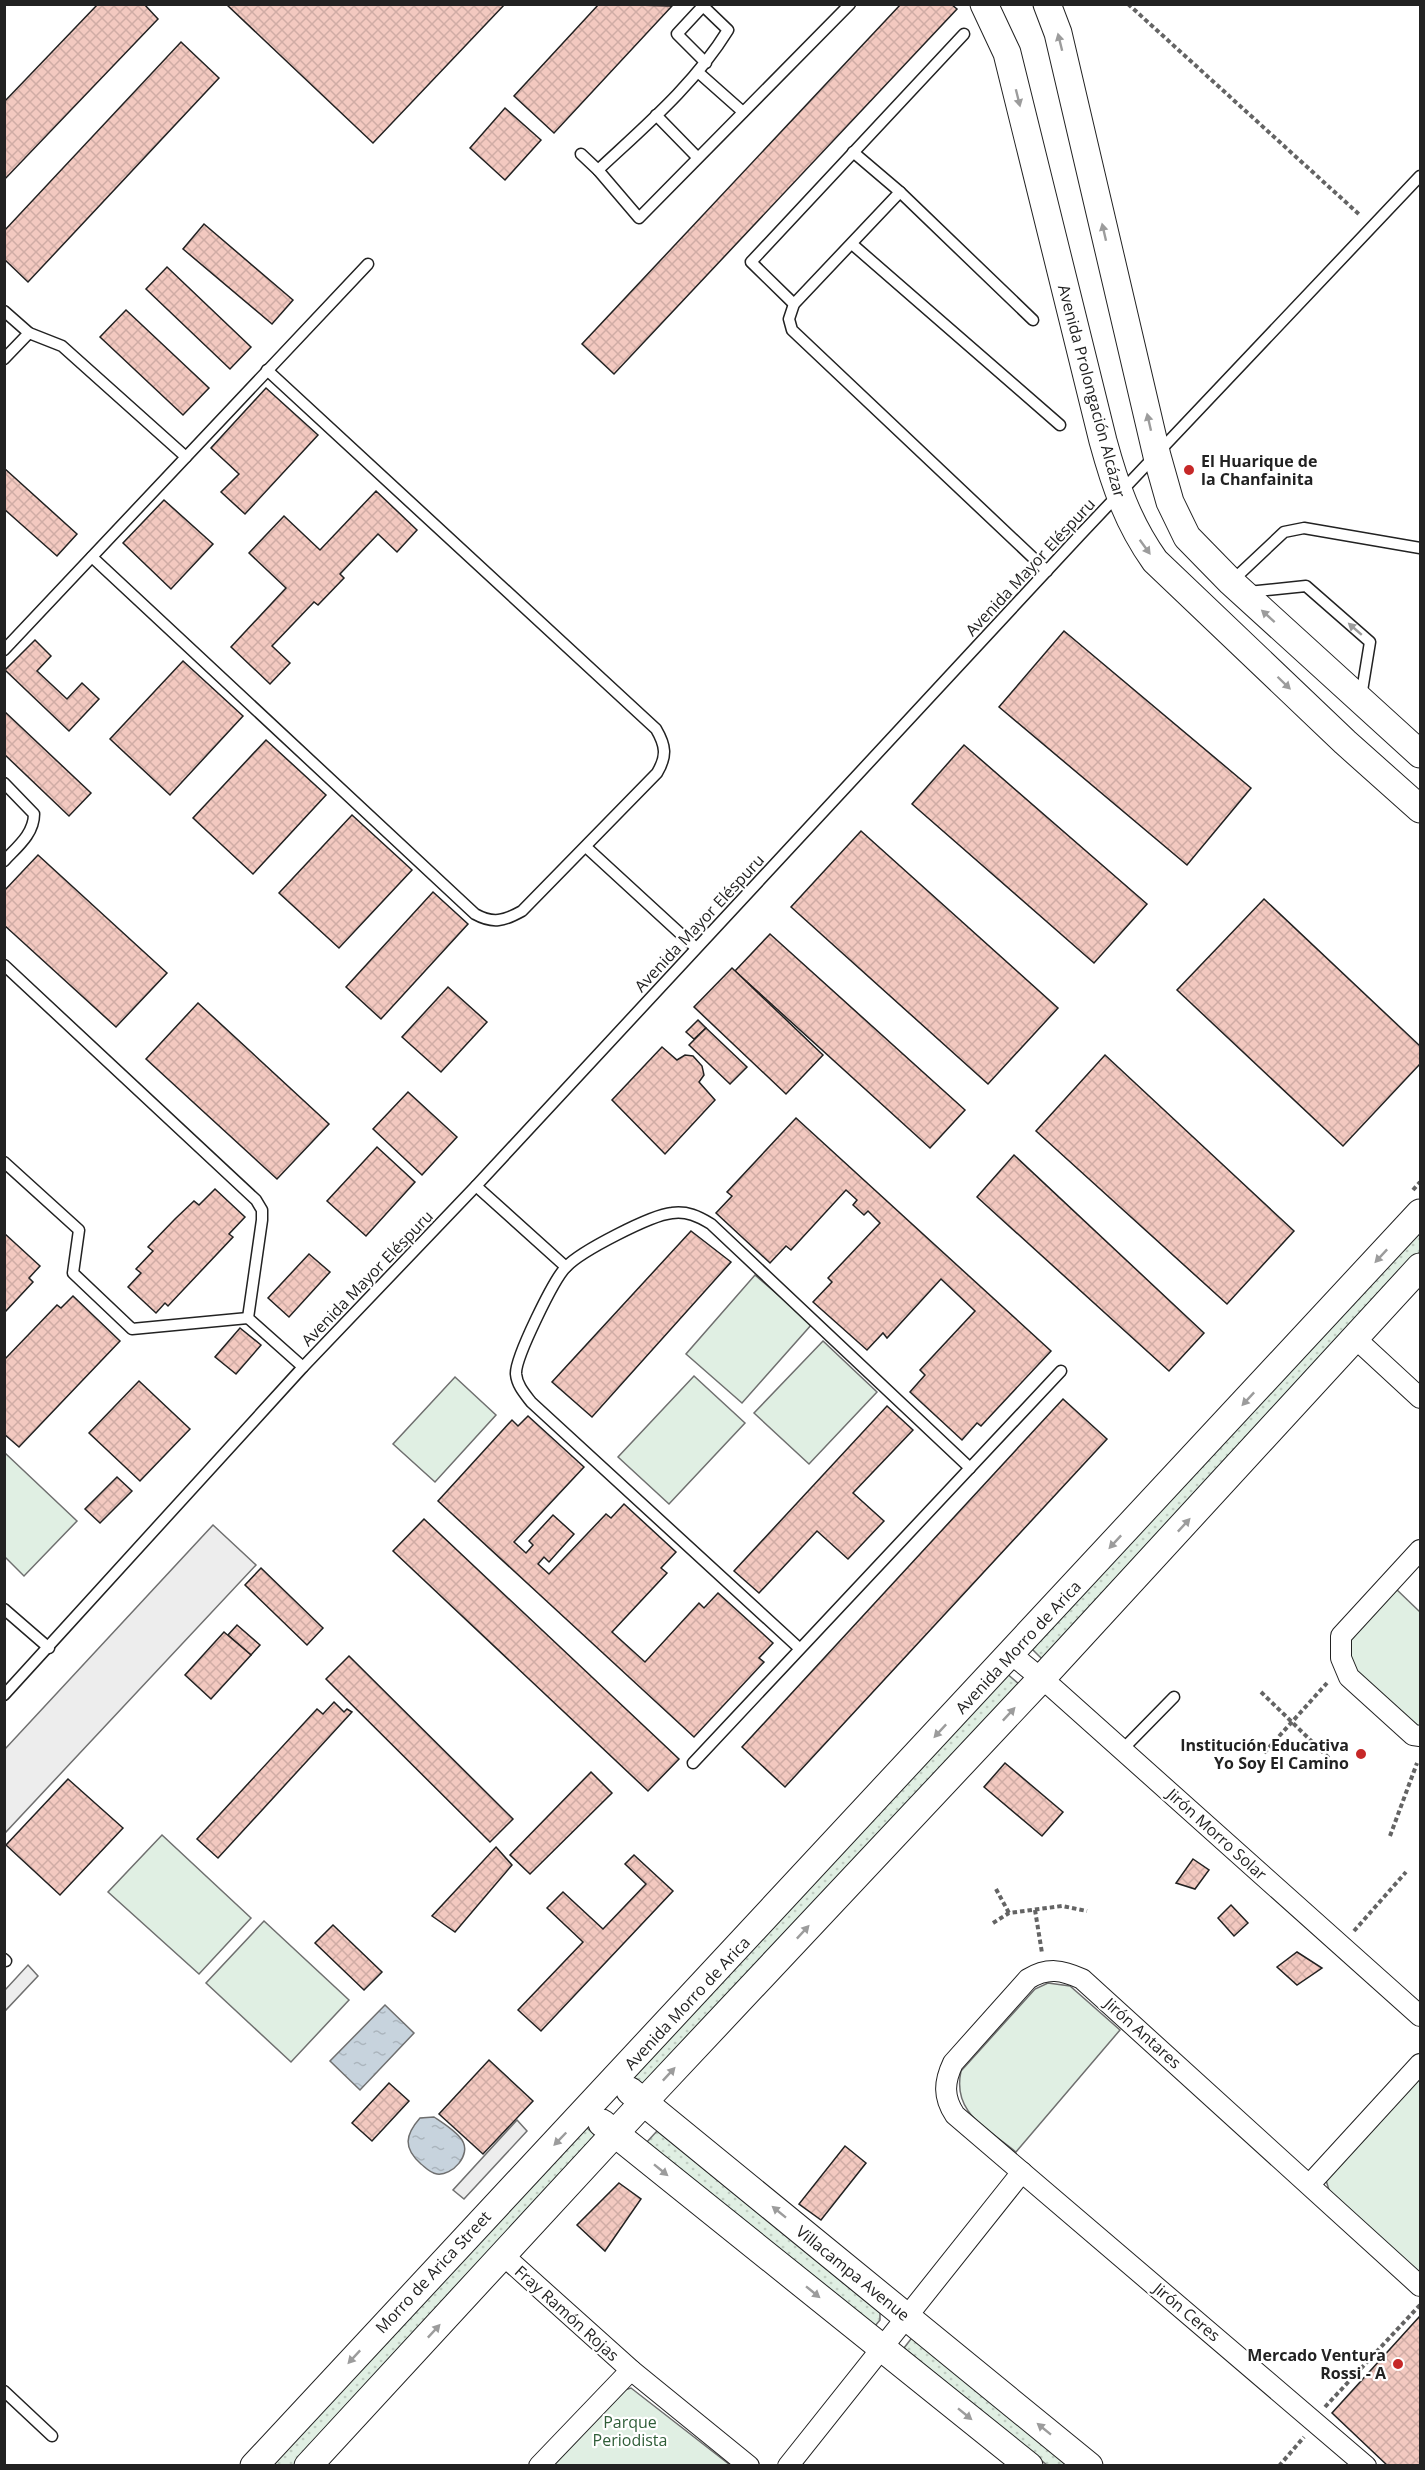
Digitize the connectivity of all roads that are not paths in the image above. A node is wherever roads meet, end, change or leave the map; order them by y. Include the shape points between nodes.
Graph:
1 (850, 4) edge
2 (984, 4) edge
3 (1047, 4) edge
4 (964, 34) dead end
5 (706, 63) junction
6 (699, 73) junction
7 (743, 112) junction
8 (656, 115) junction
9 (853, 152) junction
10 (581, 154) dead end
11 (697, 157) junction
12 (598, 170) junction
13 (1420, 176) edge
14 (900, 192) junction
15 (852, 244) junction
16 (368, 264) dead end
17 (794, 304) junction
18 (4, 311) edge
19 (1033, 320) dead end
20 (29, 333) junction
21 (4, 359) edge
22 (267, 370) junction
23 (1060, 425) dead end
24 (1157, 456) junction
25 (186, 457) junction
26 (1118, 495) junction
27 (1420, 548) edge
28 (92, 557) junction
29 (1047, 571) junction
30 (1237, 587) junction
31 (4, 650) edge
32 (1367, 706) junction
33 (1345, 742) junction
34 (1420, 754) edge
35 (4, 783) edge
36 (1420, 809) edge
37 (586, 847) junction
38 (4, 861) edge
39 (696, 948) junction
40 (4, 965) edge
41 (4, 1162) edge
42 (476, 1186) junction
43 (1420, 1213) edge
44 (566, 1267) junction
45 (1420, 1267) edge
46 (248, 1318) junction
47 (1355, 1338) junction
48 (303, 1367) junction
49 (1061, 1371) dead end
50 (1420, 1398) edge
51 (970, 1468) junction
52 (1420, 1550) edge
53 (4, 1609) edge
54 (49, 1648) junction
55 (799, 1648) junction
56 (1011, 1654) junction
57 (1042, 1678) junction
58 (4, 1695) edge
59 (1174, 1697) dead end
60 (1420, 1736) edge
61 (1122, 1750) junction
62 (693, 1762) dead end
63 (1420, 2016) edge
64 (1420, 2064) edge
65 (615, 2081) junction
66 (645, 2101) junction
67 (586, 2111) junction
68 (615, 2133) junction
69 (1015, 2165) junction
70 (1311, 2183) junction
71 (504, 2256) junction
72 (1420, 2286) edge
73 (906, 2316) junction
74 (880, 2347) junction
75 (631, 2370) junction
76 (4, 2391) edge
77 (52, 2436) dead end
78 (254, 2466) edge
79 (308, 2466) edge
80 (539, 2466) edge
81 (749, 2466) edge
82 (788, 2466) edge
83 (1029, 2466) edge
84 (1089, 2466) edge
85 (1366, 2466) edge

1 - 7 lane
2 -> 26 main road, Avenida Prolongación Alcázar via 1007,53
24 -> 3 main road via 1058,33
4 - 9 lane
5 - 5 lane via 677,34 703,6 728,30
5 - 6 lane
6 - 7 lane
6 - 8 lane
7 - 11 lane
8 - 11 lane
8 - 12 lane
9 - 14 lane
9 - 17 lane via 751,262
10 - 12 lane
11 - 12 lane via 639,218
13 - 24 lane, Avenida Mayor Eléspuru
14 - 15 lane
14 - 19 lane
15 - 17 lane
15 - 23 lane
16 - 22 lane
17 - 29 lane via 789,319 792,330
18 - 20 lane
20 - 21 lane
20 - 25 lane via 62,346
22 - 25 lane
22 - 37 lane via 656,729 664,742 665,760 661,767
24 - 26 lane, Avenida Mayor Eléspuru
24 - 30 main road via 1170,502 1187,537
25 - 28 lane
26 - 29 lane, Avenida Mayor Eléspuru
26 -> 33 main road, Avenida Prolongación Alcázar via 1138,538 1155,561
27 - 30 lane via 1304,528 1284,532
28 - 31 lane
28 - 37 lane via 475,914 487,921 505,920 522,911
29 - 39 lane, Avenida Mayor Eléspuru
32 -> 30 main road
32 -> 30 lane via 1370,642 1306,585
32 - 33 main road
32 - 34 main road
33 - 36 main road, Avenida Prolongación Alcázar
35 - 38 lane via 34,814 30,833
37 - 39 lane
39 - 42 lane, Avenida Mayor Eléspuru
40 - 46 lane via 256,1200 262,1220
41 - 46 lane via 79,1230 73,1273 132,1329
42 - 44 lane
42 - 48 lane, Avenida Mayor Eléspuru
43 -> 56 main road, Avenida Morro de Arica
44 - 51 lane via 584,1252 660,1215 698,1216
44 - 55 lane via 520,1357 516,1372 519,1386 531,1402
45 - 47 main road
46 - 48 lane
47 - 50 street
57 -> 47 main road
48 - 54 lane, Avenida Mayor Eléspuru
49 - 51 lane
51 - 55 lane
52 - 60 street via 1341,1636 1341,1658 1349,1677 1413,1735
53 - 54 lane
54 - 58 lane, Avenida Mayor Eléspuru
55 - 62 lane
56 - 57 street, Jirón Morro Solar
56 -> 65 main road, Avenida Morro de Arica
57 - 61 street, Jirón Morro Solar
66 -> 57 main road
59 - 61 lane
61 - 63 street, Jirón Morro Solar
64 - 70 street
65 - 66 main road, Villacampa Avenue
65 - 67 main road, Morro de Arica Street
66 - 68 main road
73 -> 66 main road, Villacampa Avenue
67 - 68 main road
67 -> 78 main road, Morro de Arica Street
68 - 71 main road
68 -> 74 main road
69 - 70 street, Jirón Antares via 948,2105 946,2077 953,2063 1028,1979 1044,1971 1066,1972 1082,1979
69 - 73 street
69 - 85 street, Jirón Ceres via 1310,2426
70 - 72 street, Jirón Antares
71 - 75 street, Fray Ramón Rojas
79 -> 71 main road
73 - 74 street
84 -> 73 main road, Villacampa Avenue
74 - 82 street
74 -> 83 main road
75 - 80 street, Fray Ramón Rojas
75 - 81 street, Fray Ramón Rojas
76 - 77 lane

